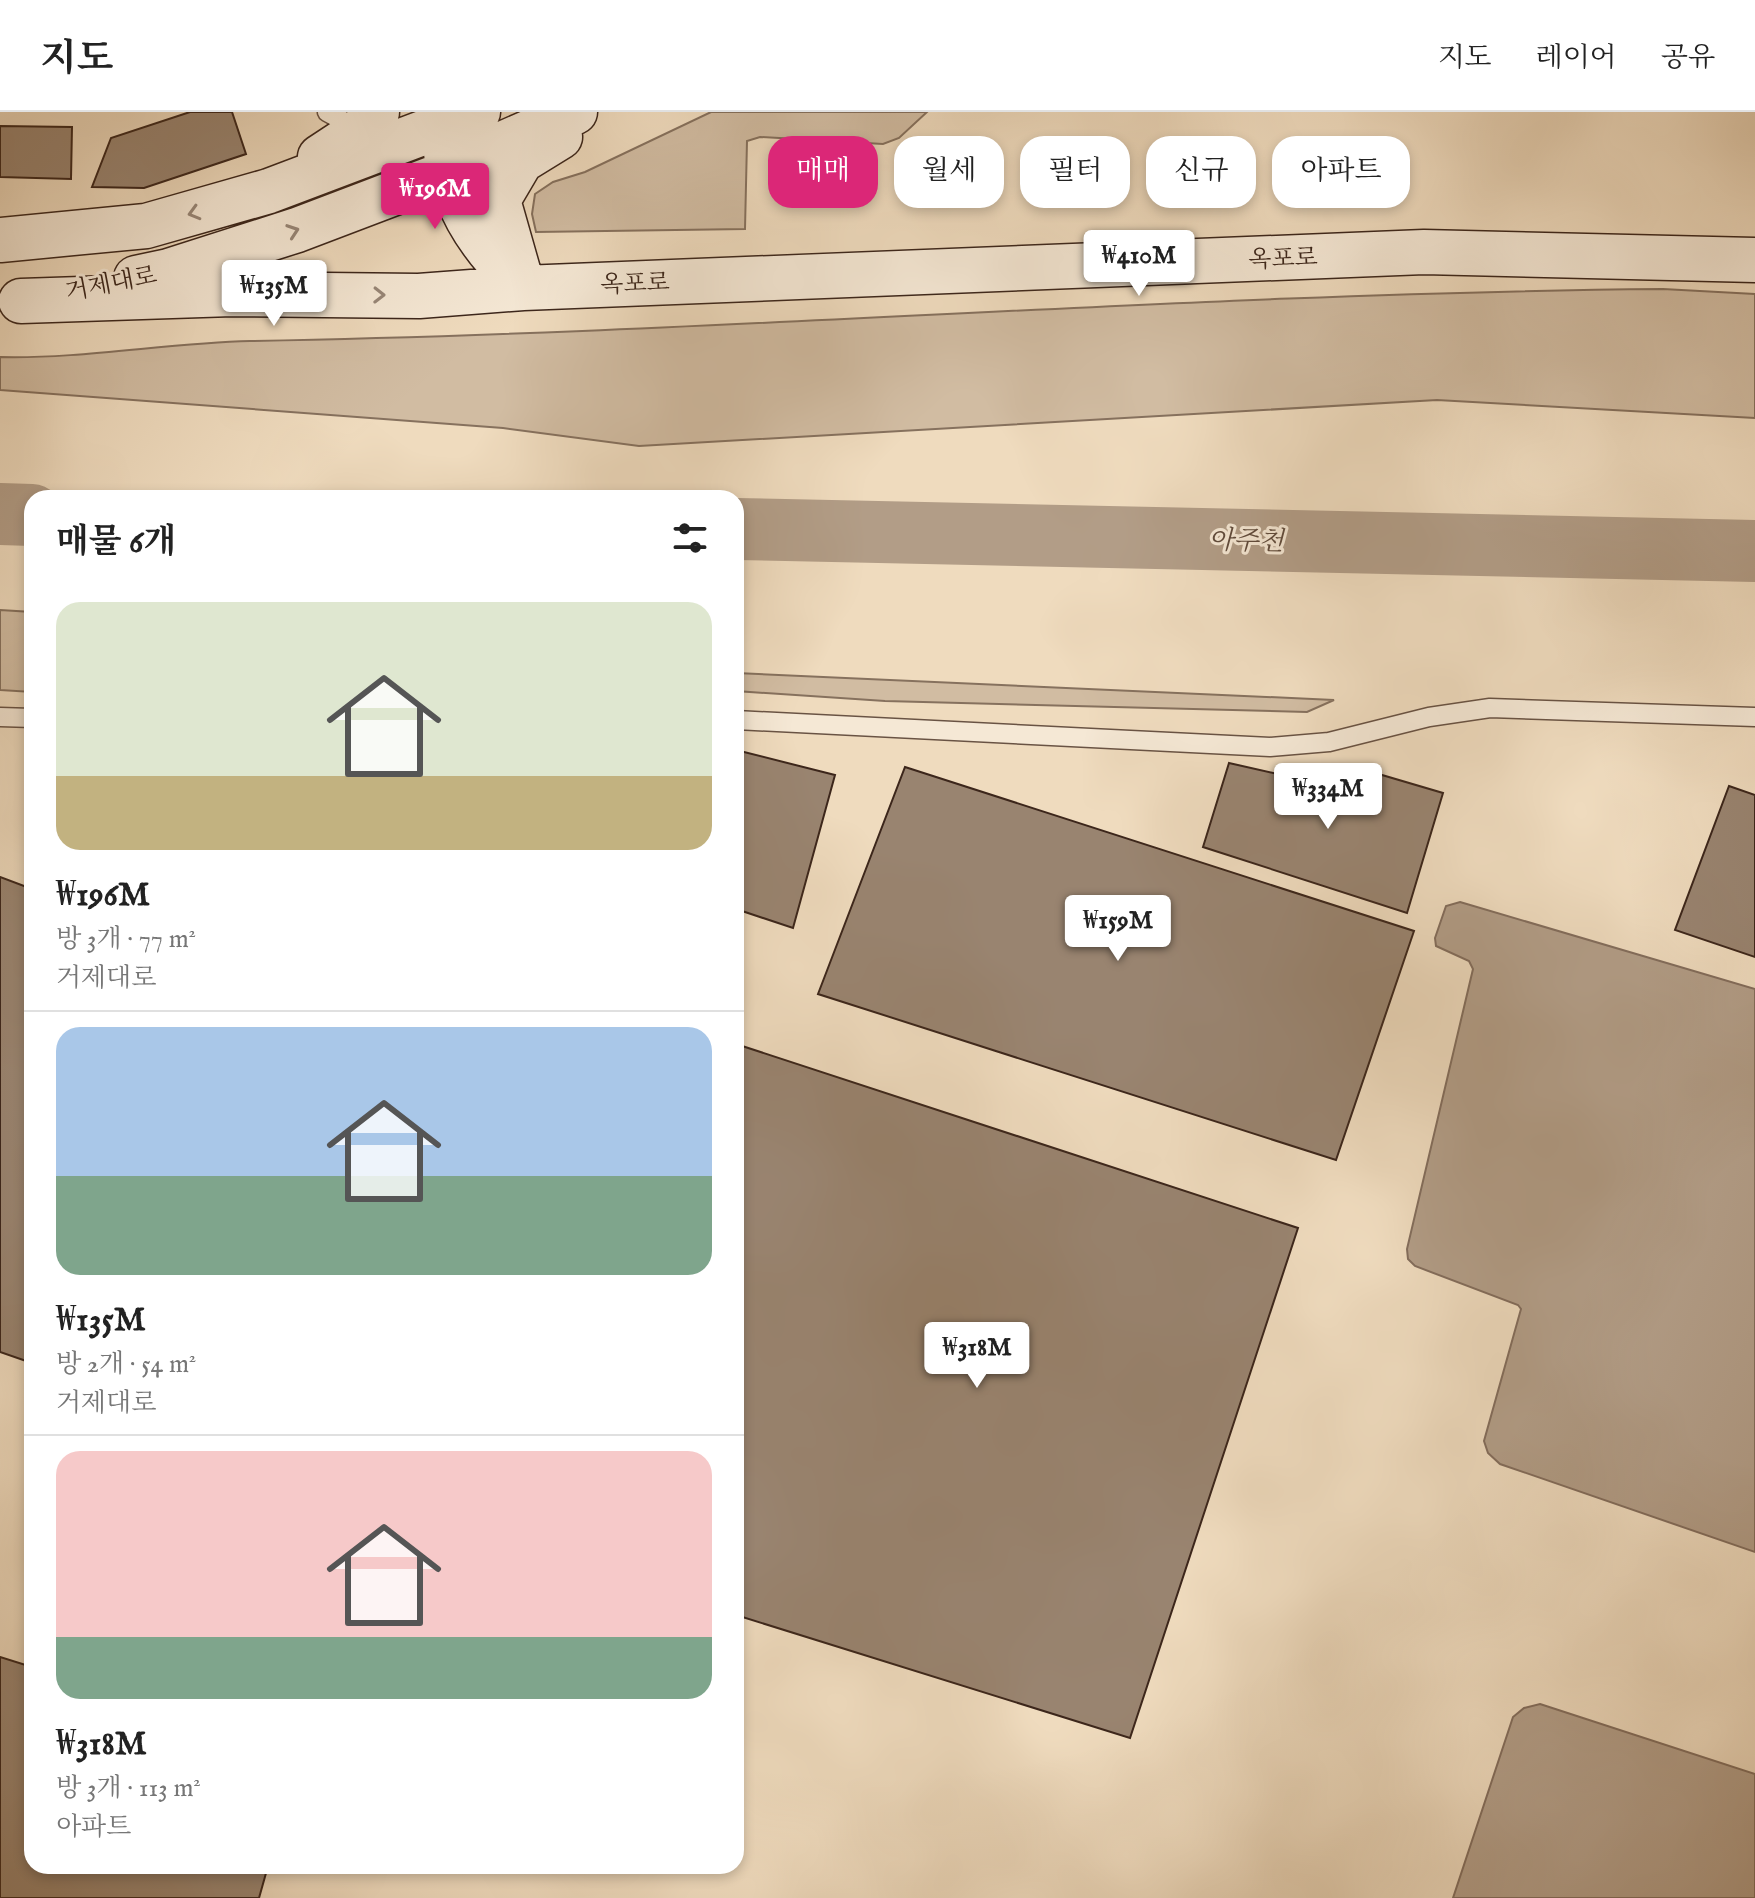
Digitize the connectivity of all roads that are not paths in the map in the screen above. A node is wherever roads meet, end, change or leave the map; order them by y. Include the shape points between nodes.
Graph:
1 (575, 112) edge
2 (600, 112) edge
3 (355, 118) edge
4 (461, 120) edge
5 (447, 173) junction
6 (269, 191) junction
7 (0, 240) edge
8 (1755, 260) edge
9 (523, 288) junction
10 (10, 301) edge
11 (0, 717) edge
12 (1755, 717) edge
13 (24, 718) edge
14 (744, 720) edge

1 - 5 street, 거제대로
2 - 9 street via 521,161 498,200
3 - 6 street
4 - 5 street
4 - 6 street, 거제대로
5 - 9 street via 488,253
10 -> 5 street, 거제대로 via 169,271
6 -> 7 street, 거제대로 via 146,226
8 - 9 street, 옥포로 via 1424,252
10 -> 9 street, 옥포로 via 232,294 419,296
11 - 13 lane
12 - 14 lane via 1490,708 1329,742 1270,747

